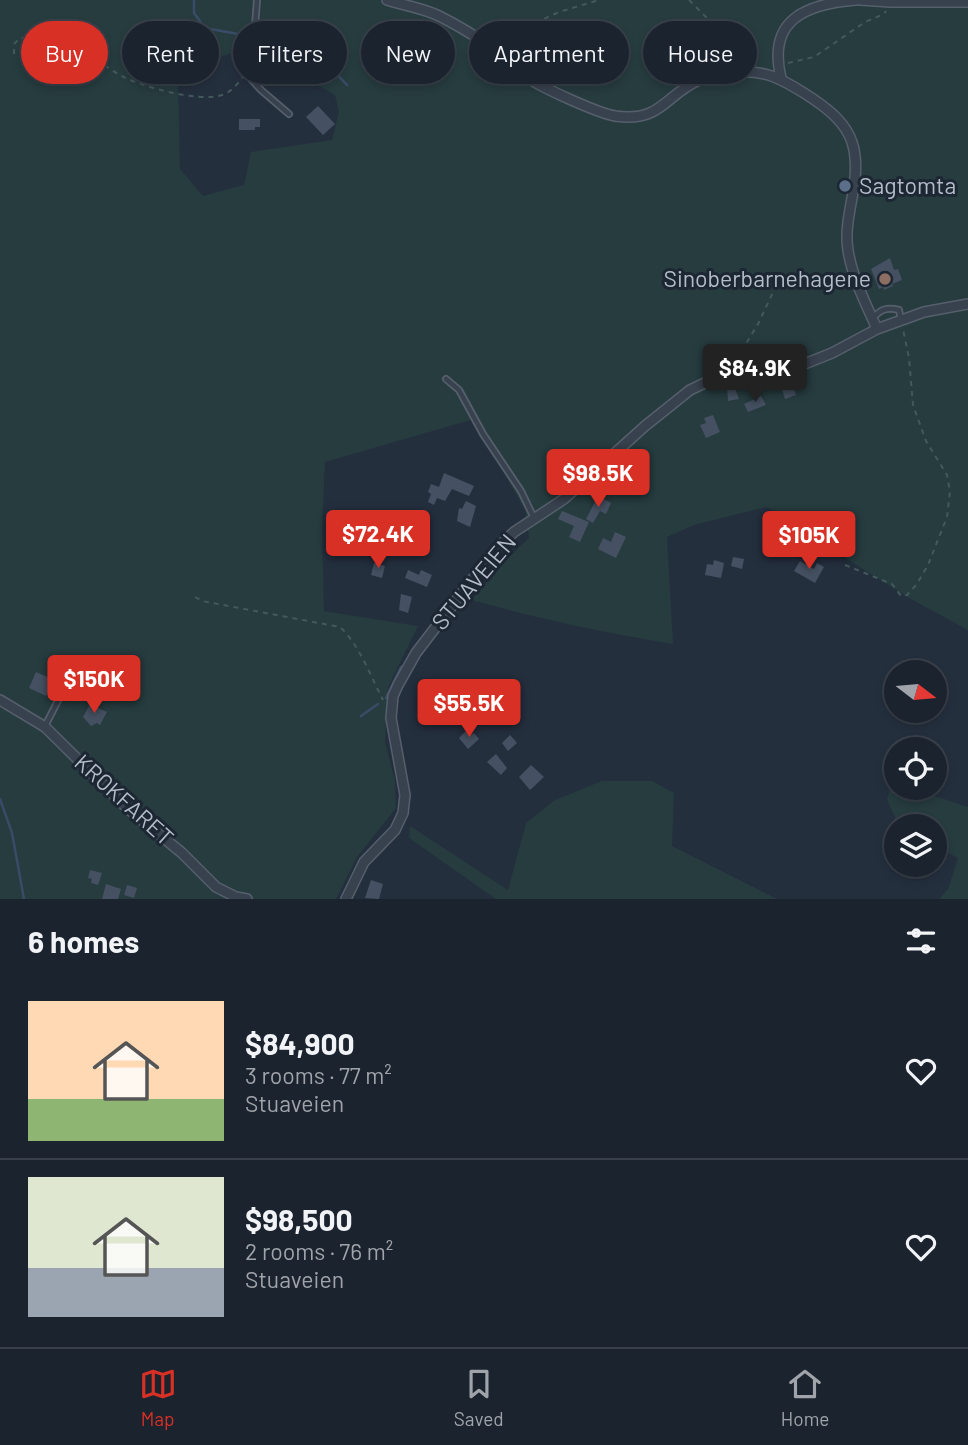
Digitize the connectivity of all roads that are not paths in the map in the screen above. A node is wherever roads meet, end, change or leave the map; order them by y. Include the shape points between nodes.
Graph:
1 (257, 0) edge
2 (387, 0) edge
3 (858, 0) edge
4 (968, 2) edge
5 (781, 78) junction
6 (289, 114) dead end
7 (968, 304) edge
8 (872, 318) junction
9 (901, 321) junction
10 (877, 329) junction
11 (446, 379) dead end
12 (535, 519) junction
13 (62, 693) dead end
14 (0, 700) edge
15 (44, 727) junction
16 (247, 899) edge
17 (346, 899) edge

1 - 6 lane via 251,79
2 - 5 street via 436,14 495,49 525,76 613,116 650,114 698,80 720,74 761,73
3 - 4 street
3 - 5 street via 821,4 791,22 780,38 777,54
5 - 8 street via 834,113 845,126 857,174 847,248
7 - 9 street, STUAVEIEN
8 - 9 lane via 891,308 899,310
8 - 10 street
9 - 10 street, STUAVEIEN
10 - 12 street, STUAVEIEN via 776,375 708,381 670,404 600,469
11 - 12 lane via 459,390
12 - 17 street, STUAVEIEN via 494,551 403,675 391,707 405,795 403,813 395,830 364,862
13 - 15 lane
14 - 15 street, KROKFARET
15 - 16 street, KROKFARET via 216,887

